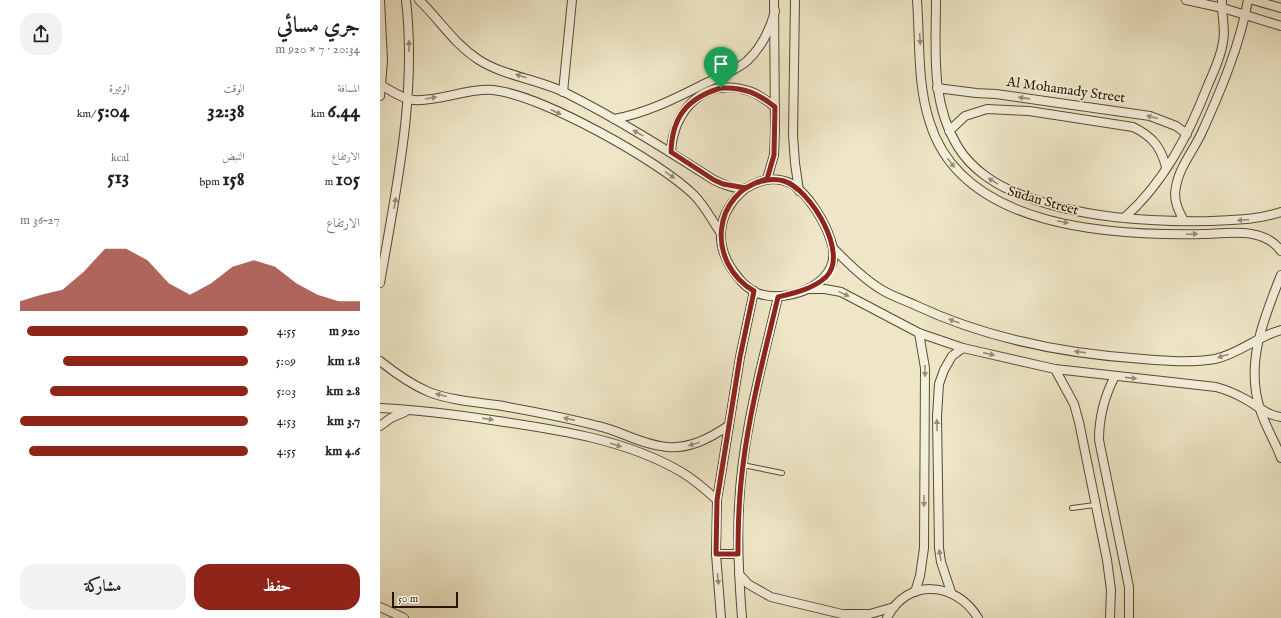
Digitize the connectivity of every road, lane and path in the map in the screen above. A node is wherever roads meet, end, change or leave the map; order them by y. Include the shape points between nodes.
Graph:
1 (380, 0) edge
2 (406, 0) edge
3 (419, 0) edge
4 (572, 0) edge
5 (774, 0) edge
6 (918, 0) edge
7 (936, 0) edge
8 (1186, 0) edge
9 (1248, 0) edge
10 (1253, 0) edge
11 (797, 2) edge
12 (1222, 4) edge
13 (1281, 8) edge
14 (776, 11) junction
15 (1245, 15) junction
16 (381, 17) edge
17 (1281, 26) edge
18 (382, 60) edge
19 (381, 85) junction
20 (937, 88) junction
21 (563, 92) junction
22 (380, 96) edge
23 (407, 98) junction
24 (775, 107) junction
25 (614, 119) junction
26 (949, 131) junction
27 (1187, 134) junction
28 (671, 152) junction
29 (1166, 167) junction
30 (767, 179) junction
31 (746, 188) junction
32 (800, 191) junction
33 (1281, 212) edge
34 (1124, 218) junction
35 (1184, 221) junction
36 (720, 232) junction
37 (834, 249) junction
38 (1281, 251) edge
39 (1281, 275) edge
40 (380, 283) edge
41 (806, 289) junction
42 (754, 291) junction
43 (778, 297) junction
44 (1281, 330) edge
45 (919, 333) junction
46 (1258, 340) junction
47 (963, 348) junction
48 (380, 361) edge
49 (1055, 369) junction
50 (1115, 376) junction
51 (380, 408) edge
52 (416, 411) junction
53 (1260, 411) junction
54 (1281, 417) edge
55 (380, 426) edge
56 (728, 426) junction
57 (1281, 458) edge
58 (743, 465) junction
59 (782, 473) dead end
60 (717, 500) junction
61 (1095, 505) junction
62 (1072, 508) dead end
63 (716, 554) junction
64 (738, 554) junction
65 (739, 574) junction
66 (915, 592) junction
67 (951, 592) junction
68 (380, 607) edge
69 (894, 607) junction
70 (404, 618) edge
71 (721, 618) edge
72 (742, 618) edge
73 (887, 618) edge
74 (978, 618) edge
75 (1110, 618) edge
76 (1129, 618) edge

1 - 16 street
23 -> 2 street via 410,61
21 -> 3 street via 497,69 479,60 459,45
4 - 21 street
5 - 14 street
6 -> 38 street, Sudan Street via 922,85 930,123 937,143 948,161 978,190 1014,208 1056,221 1121,232 1242,232 1256,234
7 - 20 street, Sudan Street
8 - 12 street
9 - 15 street
10 - 13 street
11 - 32 street via 793,135
12 - 15 street
12 - 27 street via 1225,34 1221,52
14 - 24 street
14 - 25 street via 761,45 734,70 656,108
15 - 17 street
15 - 35 street via 1239,40 1202,133 1178,176 1175,199
16 - 18 street
18 - 19 street
19 - 22 street
19 - 23 street
20 - 26 street, Sudan Street
27 -> 20 street, Al Mohamady Street via 1164,120 1136,113
21 - 25 street
23 -> 36 street via 425,99 470,90 493,90 546,107 616,141 671,176 695,196
40 -> 23 street via 396,200 406,129
24 - 28 street via 750,91 721,88 706,92 683,110 674,130
24 - 30 street via 774,155
28 -> 25 street
26 - 29 street, Al Mohamady Street via 965,116 987,109 1029,111 1133,127 1146,132 1156,142 1163,154
34 -> 26 street, Sudan Street via 1059,206 1004,187 986,177 971,164
27 - 29 street
28 - 31 street via 714,180
29 - 34 street via 1148,195
30 - 31 street
30 - 32 street via 785,181
31 - 36 street via 729,207
32 - 37 street via 825,228
33 -> 35 street, Sudan Street via 1245,220
34 - 35 street, Sudan Street
36 - 42 street via 722,246 732,271
37 - 41 street via 832,268 826,276
46 -> 37 street via 1231,354 1200,361 1171,362 1058,350 972,328 930,313 883,290 865,278
39 - 46 street
41 - 43 street
41 -> 45 street via 841,292
42 - 43 street
42 - 56 street
43 - 58 street via 749,426
44 - 46 street
45 - 47 street
45 -> 66 street via 925,368 924,548
46 - 53 street via 1253,376
47 -> 49 street
67 -> 47 street via 939,548 937,416 939,384 944,370 952,356
56 -> 48 street via 710,438 690,445 668,447 646,444 600,426 534,411 430,393 412,384
49 - 50 street
49 - 61 street via 1074,404
50 -> 53 street via 1216,387 1242,397
50 - 76 street via 1104,400 1098,440 1129,587
51 - 52 street
52 - 55 street via 396,415
52 -> 60 street via 532,426 600,440 666,464 684,474
53 - 54 street
53 - 57 street
56 - 60 street
58 - 59 lane
58 - 64 street
60 - 63 street
61 - 62 lane
61 - 75 street via 1108,560
63 - 64 street
63 -> 71 street
64 - 65 street
65 - 69 street via 748,584 771,597 842,614 870,614
65 - 72 street
66 - 67 street via 939,589
66 - 69 street
67 - 74 street via 967,603
68 - 70 street
69 - 73 street

